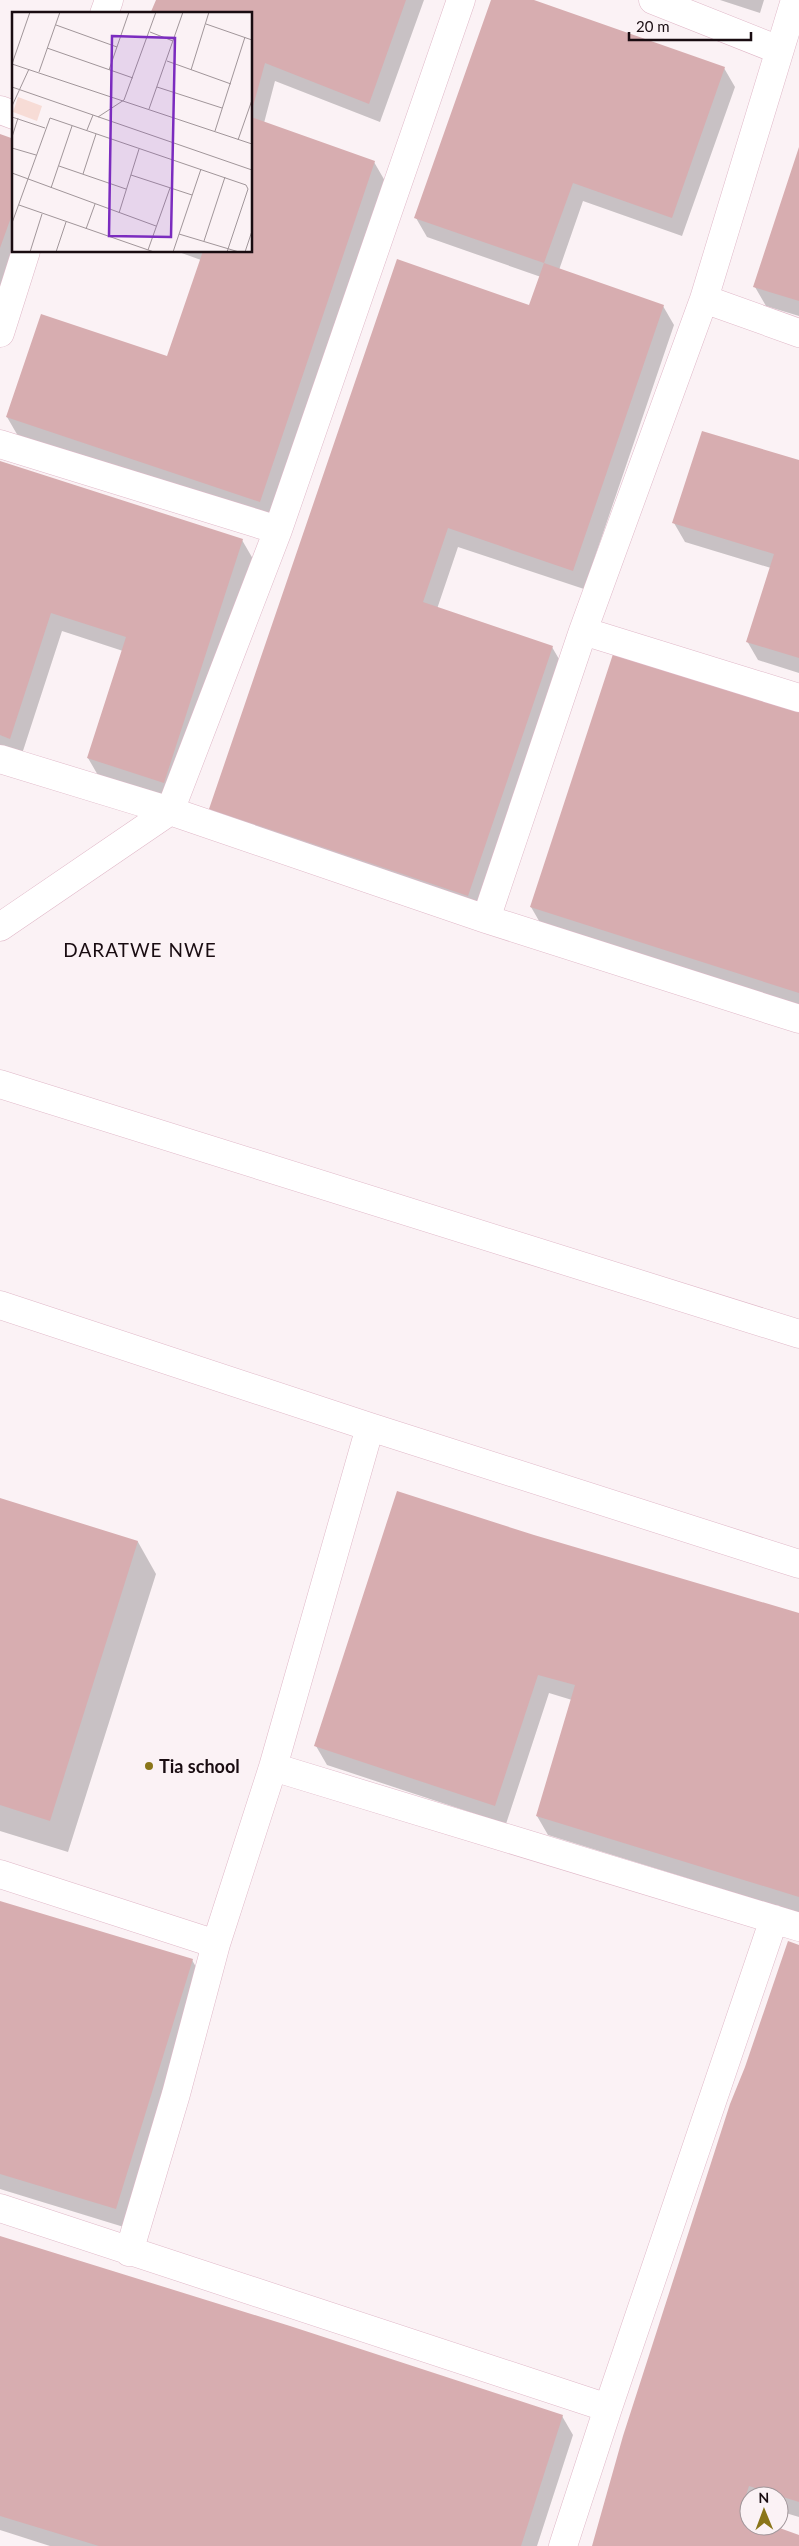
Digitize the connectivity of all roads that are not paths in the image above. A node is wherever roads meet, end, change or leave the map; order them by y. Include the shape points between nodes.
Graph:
1 (109, 0) edge
2 (461, 0) edge
3 (653, 0) edge
4 (795, 0) edge
5 (105, 12) edge
6 (779, 50) junction
7 (0, 110) edge
8 (12, 114) edge
9 (26, 252) edge
10 (704, 299) junction
11 (0, 333) edge
12 (799, 333) edge
13 (0, 444) edge
14 (278, 530) junction
15 (583, 631) junction
16 (799, 698) edge
17 (0, 759) edge
18 (170, 811) junction
19 (486, 919) junction
20 (0, 927) edge
21 (799, 1019) edge
22 (0, 1084) edge
23 (0, 1305) edge
24 (799, 1334) edge
25 (370, 1428) junction
26 (799, 1564) edge
27 (273, 1767) junction
28 (0, 1874) edge
29 (787, 1923) edge
30 (216, 1944) junction
31 (0, 2208) edge
32 (129, 2252) junction
33 (608, 2408) junction
34 (563, 2546) edge

1 - 5 street
2 - 14 street
3 - 6 street
4 - 6 street
6 - 10 street
7 - 8 street
9 - 11 street
10 - 12 street
10 - 15 street
13 - 14 street
14 - 18 street
15 - 16 street
15 - 19 street
17 - 18 street
18 - 19 street
18 - 20 street
19 - 21 street
22 - 24 street
23 - 25 street
25 - 26 street
25 - 27 street
27 - 29 street
27 - 30 street
28 - 30 street
29 - 33 street
30 - 32 street
31 - 32 street
32 - 33 street
33 - 34 street

